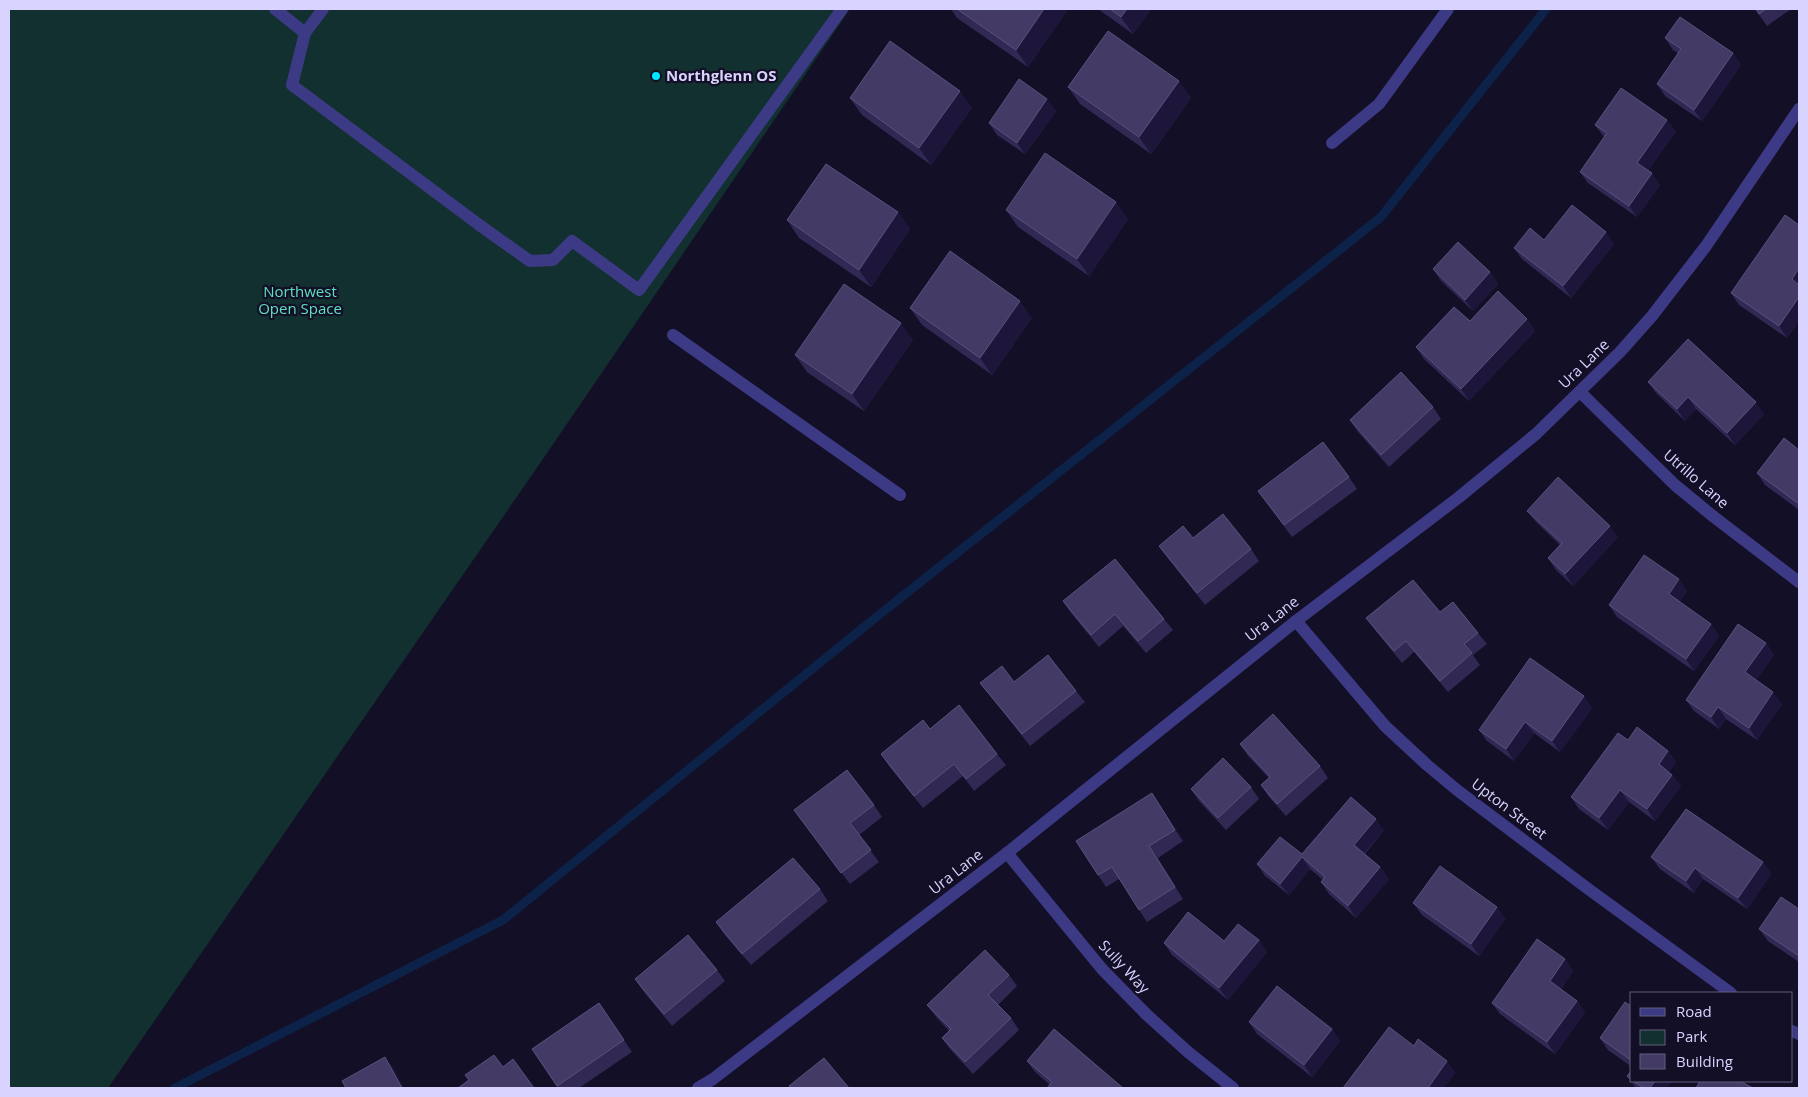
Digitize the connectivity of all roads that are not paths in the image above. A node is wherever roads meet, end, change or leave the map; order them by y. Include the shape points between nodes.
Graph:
1 (275, 9) edge
2 (323, 9) edge
3 (842, 9) edge
4 (1448, 9) edge
5 (305, 33) junction
6 (1799, 109) edge
7 (1332, 143) dead end
8 (673, 335) dead end
9 (1580, 392) junction
10 (900, 495) dead end
11 (1799, 582) edge
12 (1296, 621) junction
13 (1006, 853) junction
14 (1730, 992) edge
15 (716, 1084) edge
16 (698, 1088) edge
17 (1233, 1088) edge

1 - 5 street
2 - 5 street
3 - 5 street via 640,290 572,242 553,260 530,261 292,85
4 - 7 street via 1379,104
6 - 9 street, Ura Lane via 1694,262 1645,324
8 - 10 street
9 - 11 street, Utrillo Lane via 1675,485
9 - 12 street, Ura Lane via 1536,434 1458,498
12 - 13 street, Ura Lane
12 - 14 street, Upton Street via 1385,726 1456,790
13 - 15 street, Ura Lane
13 - 17 street, Sully Way via 1108,976 1160,1027
15 - 16 street, Ura Lane

